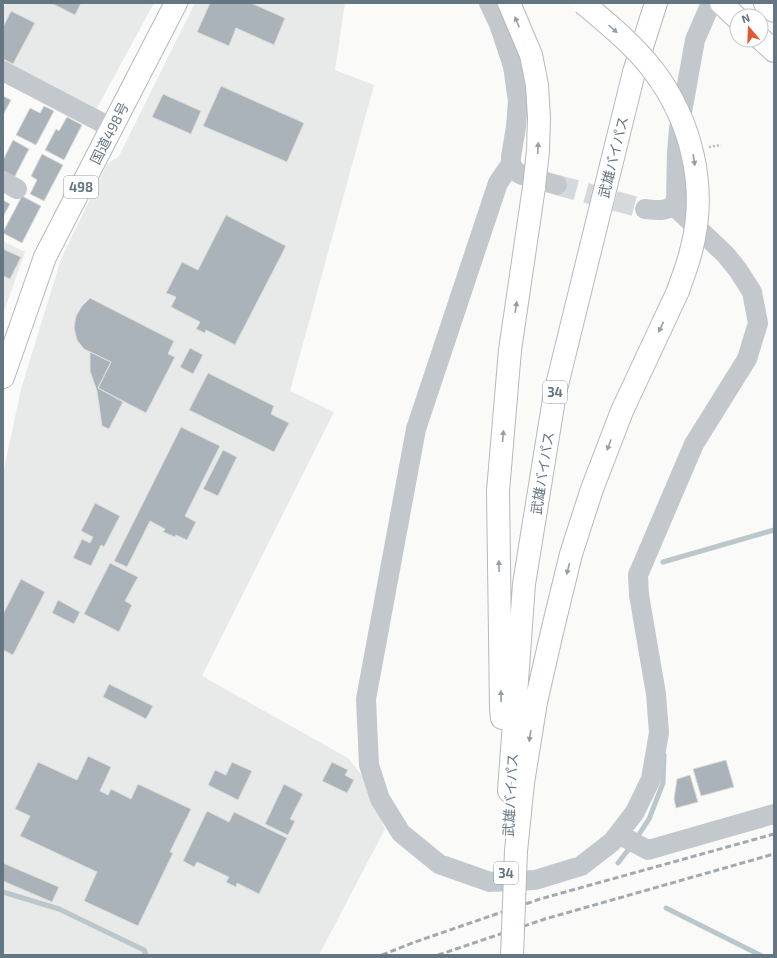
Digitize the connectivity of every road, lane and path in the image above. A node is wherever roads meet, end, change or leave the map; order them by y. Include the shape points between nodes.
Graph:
1 (176, 3) edge
2 (489, 3) edge
3 (509, 3) edge
4 (583, 3) edge
5 (656, 3) edge
6 (711, 3) edge
7 (721, 3) edge
8 (765, 3) edge
9 (729, 10) edge
10 (774, 11) edge
11 (3, 72) edge
12 (112, 128) junction
13 (511, 164) junction
14 (556, 185) tunnel mouth
15 (673, 205) junction
16 (645, 209) tunnel mouth
17 (3, 377) edge
18 (516, 787) junction
19 (774, 814) edge
20 (618, 834) junction
21 (503, 955) edge
22 (512, 955) edge

1 - 12 highway, 国道498号 / 498
2 - 13 street via 513,66 518,101
18 -> 3 highway, bridge via 501,708 498,491 510,350 534,187 539,118 537,85 531,55
4 -> 18 highway, bridge via 630,44 653,69 668,91 683,120 692,149 697,182 697,217 692,251 678,291 622,411 592,489 552,632
5 - 18 highway, 武雄バイパス / 34 via 634,72 555,393 524,584
6 - 15 street via 695,40 679,129 676,201
7 - 9 highway
8 - 10 highway
11 - 12 street
12 - 17 highway, 国道498号 / 498 via 45,257
13 - 14 street via 515,171 522,175
13 - 20 street via 498,183 416,429 366,699 369,766 380,799 401,832 439,864 490,882 536,880 581,866 612,842
15 - 16 street via 660,211
15 - 20 street via 738,270 752,292 758,324 747,359 694,444 638,575 639,595 656,694 659,733 651,778 635,812
18 - 21 highway, 武雄バイパス / 34
18 - 22 highway, bridge
19 - 20 street via 648,850

